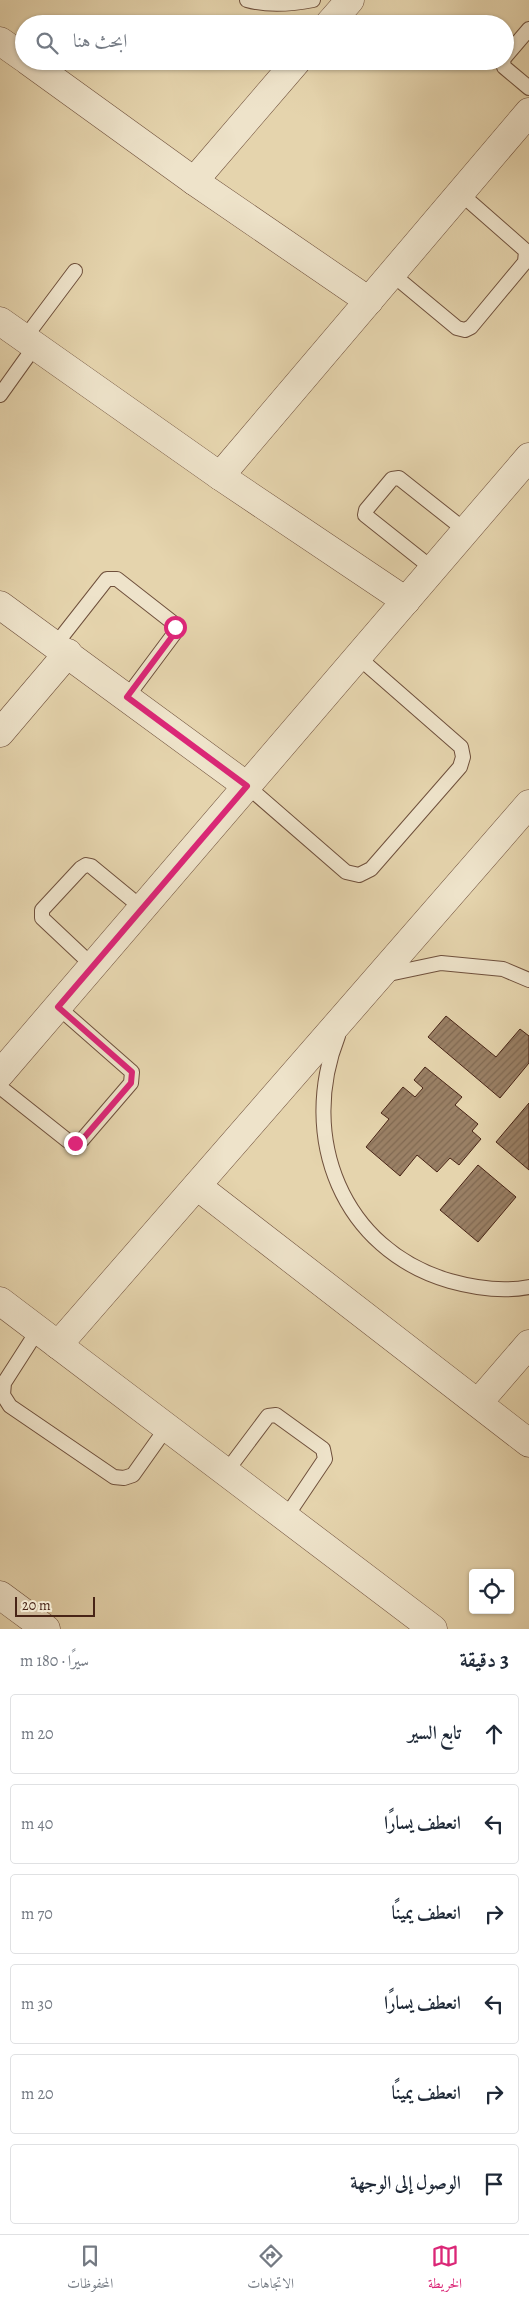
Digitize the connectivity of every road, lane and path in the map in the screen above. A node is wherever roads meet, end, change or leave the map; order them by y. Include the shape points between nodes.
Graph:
1 (247, 0) edge
2 (313, 0) edge
3 (350, 0) edge
4 (337, 15) edge
5 (529, 28) edge
6 (0, 41) edge
7 (514, 46) edge
8 (15, 52) edge
9 (40, 70) edge
10 (289, 70) edge
11 (508, 70) edge
12 (529, 88) edge
13 (529, 112) edge
14 (194, 181) junction
15 (460, 193) junction
16 (75, 271) dead end
17 (392, 274) junction
18 (369, 301) junction
19 (0, 322) edge
20 (30, 342) junction
21 (0, 395) edge
22 (529, 457) edge
23 (220, 476) junction
24 (466, 530) junction
25 (433, 569) junction
26 (406, 601) junction
27 (0, 604) edge
28 (62, 649) junction
29 (358, 657) junction
30 (127, 697) junction
31 (0, 733) edge
32 (247, 786) junction
33 (529, 804) edge
34 (142, 908) junction
35 (93, 966) junction
36 (379, 976) junction
37 (529, 980) edge
38 (58, 1007) junction
39 (346, 1014) junction
40 (0, 1074) edge
41 (0, 1086) edge
42 (197, 1186) junction
43 (529, 1287) edge
44 (0, 1301) edge
45 (48, 1338) junction
46 (529, 1344) edge
47 (478, 1403) junction
48 (167, 1427) junction
49 (529, 1443) edge
50 (226, 1472) junction
51 (286, 1517) junction
52 (0, 1595) edge
53 (432, 1628) edge
54 (46, 1629) edge

1 - 2 lane via 295,4
3 - 4 street
5 - 7 lane
6 - 8 street
9 - 14 street
10 - 14 street
11 - 12 lane
13 - 15 street
14 - 18 street
15 - 17 street
15 - 17 lane via 526,252 527,257 472,327 465,330 457,328
16 - 20 lane
17 - 18 street
18 - 23 street
19 - 20 street
20 - 21 lane
20 - 23 street
22 - 24 street
23 - 26 street
24 - 25 street
24 - 25 lane via 399,478 392,478 365,515
25 - 26 street
26 - 29 street
27 - 28 street
28 - 30 street
28 - 30 lane via 107,579 117,579 175,627 174,634
28 - 31 street
29 - 32 street
29 - 32 lane via 461,747 460,767 371,869 359,874 346,872
30 - 32 street
32 - 34 street
33 - 36 street
34 - 35 street
34 - 35 lane via 92,866 86,865 42,910 42,918
35 - 38 street
36 - 37 lane via 441,963 503,969
36 - 39 street
38 - 40 street
38 - 41 lane via 132,1072 131,1083 82,1140 75,1143 68,1141
39 - 42 street
39 - 43 lane via 328,1064 322,1099 324,1143 338,1185 361,1222 392,1253 430,1275 473,1288
42 - 45 street
42 - 47 street
44 - 45 street
45 - 48 street
45 - 48 lane via 4,1383 3,1395 10,1406 114,1477 133,1476
46 - 47 street
47 - 49 street
48 - 50 street
50 - 51 street
50 - 51 lane via 272,1414 323,1448 325,1459
51 - 53 street
52 - 54 street

